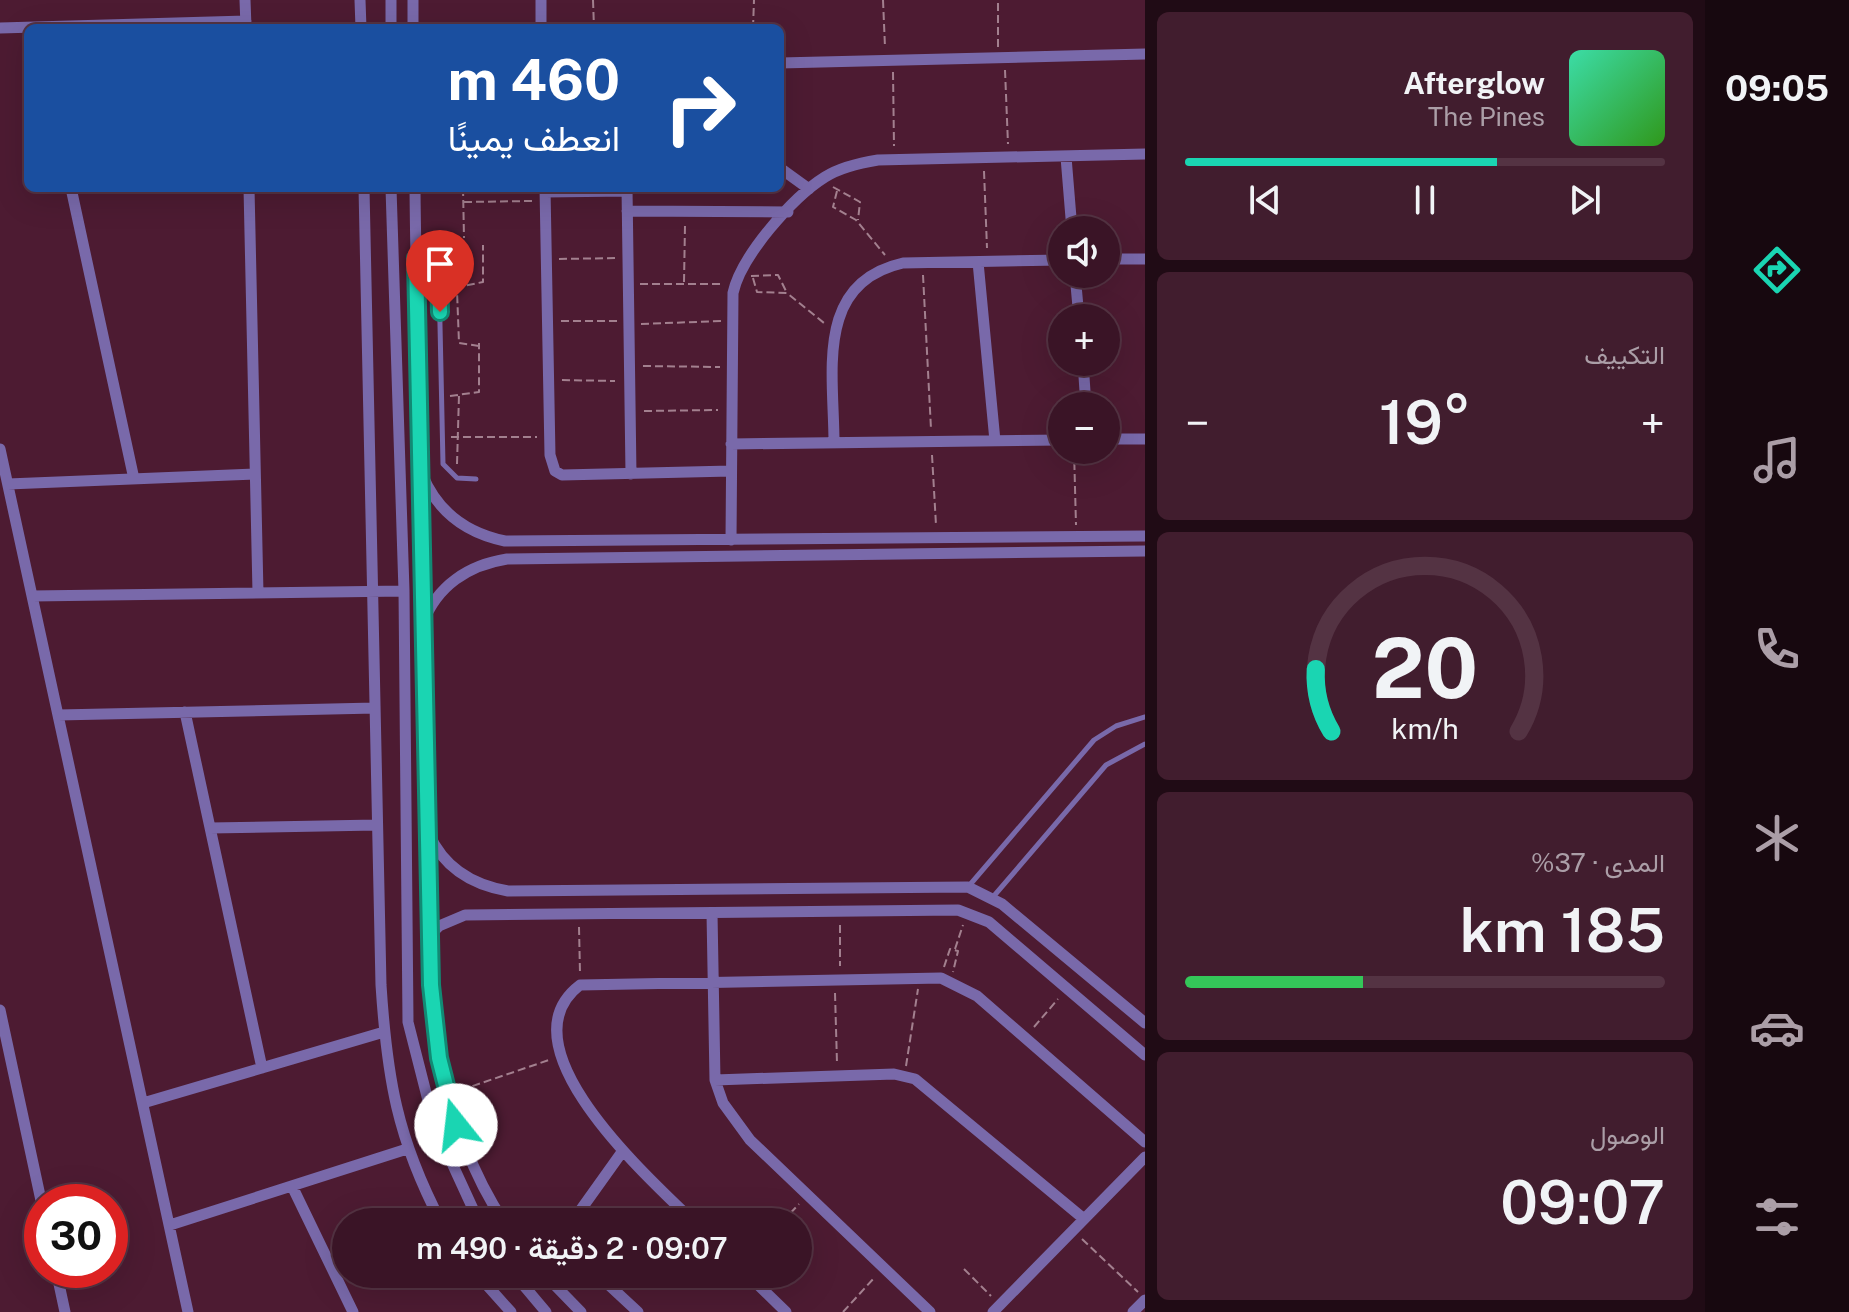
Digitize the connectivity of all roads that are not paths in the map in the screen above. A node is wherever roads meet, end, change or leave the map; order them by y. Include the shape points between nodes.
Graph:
1 (245, 0) edge
2 (360, 0) edge
3 (391, 0) edge
4 (413, 0) edge
5 (541, 0) edge
6 (246, 24) edge
7 (361, 24) edge
8 (391, 24) edge
9 (413, 24) edge
10 (541, 24) edge
11 (24, 27) edge
12 (0, 28) edge
13 (1145, 54) edge
14 (784, 63) edge
15 (1145, 154) edge
16 (1066, 157) junction
17 (784, 171) edge
18 (809, 189) junction
19 (72, 192) edge
20 (249, 192) edge
21 (364, 192) edge
22 (391, 192) edge
23 (415, 192) edge
24 (586, 192) edge
25 (627, 192) edge
26 (545, 194) edge
27 (627, 211) junction
28 (788, 212) junction
29 (1071, 216) edge
30 (416, 258) junction
31 (1120, 259) edge
32 (1145, 259) edge
33 (1048, 260) edge
34 (983, 262) junction
35 (1120, 439) edge
36 (1145, 439) edge
37 (1048, 440) edge
38 (995, 441) junction
39 (834, 443) junction
40 (731, 444) junction
41 (0, 449) edge
42 (421, 471) junction
43 (731, 471) junction
44 (255, 474) junction
45 (631, 474) junction
46 (134, 479) junction
47 (476, 479) dead end
48 (8, 484) junction
49 (1145, 536) edge
50 (731, 540) junction
51 (1145, 551) edge
52 (372, 591) junction
53 (404, 591) junction
54 (258, 593) junction
55 (32, 596) junction
56 (421, 627) junction
57 (375, 708) junction
58 (185, 712) junction
59 (58, 715) junction
60 (1145, 717) edge
61 (1145, 744) edge
62 (377, 825) junction
63 (425, 827) junction
64 (210, 828) junction
65 (968, 887) junction
66 (993, 897) junction
67 (712, 913) junction
68 (429, 936) junction
69 (713, 983) junction
70 (0, 1010) edge
71 (1145, 1023) edge
72 (384, 1032) junction
73 (1145, 1055) edge
74 (262, 1068) junction
75 (715, 1080) junction
76 (143, 1103) junction
77 (1145, 1142) edge
78 (407, 1149) junction
79 (622, 1152) junction
80 (1145, 1157) edge
81 (37, 1184) edge
82 (292, 1186) junction
83 (434, 1208) edge
84 (473, 1208) edge
85 (497, 1208) edge
86 (582, 1208) edge
87 (680, 1208) edge
88 (1084, 1219) junction
89 (170, 1225) junction
90 (60, 1288) edge
91 (490, 1288) edge
92 (526, 1288) edge
93 (558, 1288) edge
94 (612, 1288) edge
95 (761, 1288) edge
96 (1145, 1299) edge
97 (996, 1308) edge
98 (65, 1312) edge
99 (188, 1312) edge
100 (353, 1312) edge
101 (511, 1312) edge
102 (546, 1312) edge
103 (581, 1312) edge
104 (638, 1312) edge
105 (786, 1312) edge
106 (930, 1312) edge
107 (1133, 1312) edge

1 - 6 street
2 - 7 street
3 - 8 street
4 - 9 street
5 - 10 street
11 - 12 street
13 - 14 street
15 - 16 street
16 - 18 street via 859,163
16 - 29 street
17 - 18 street
18 - 28 street
19 - 46 street
20 - 44 street
21 - 52 street
22 - 53 street
23 - 30 street
24 - 26 street
25 - 27 street
26 - 45 street via 550,463 562,475
27 - 28 street
27 - 45 street
28 - 40 street via 747,258 736,279
30 - 42 street
30 - 47 lane via 431,264 439,279 443,464 457,478
31 - 32 street
33 - 34 street
34 - 38 street
34 - 39 street via 893,265 853,291 835,332
35 - 36 street
37 - 38 street
38 - 39 street
39 - 40 street
40 - 43 street
41 - 48 street
42 - 50 street via 442,508 490,538
42 - 56 street
43 - 45 street
43 - 50 street
44 - 46 street
44 - 54 street
46 - 48 street
48 - 55 street
49 - 50 street
51 - 56 street via 507,559 453,580
52 - 53 street
52 - 54 street
52 - 57 street
53 - 84 street via 408,1022 434,1124
54 - 55 street
55 - 59 street
56 - 63 street
57 - 58 street
57 - 62 street
58 - 59 street
58 - 64 street
59 - 76 street
60 - 65 lane via 1094,740
61 - 66 lane via 1106,765
62 - 64 street
62 - 72 street
63 - 65 street via 457,871 473,882 508,891
63 - 68 street
64 - 74 street
65 - 66 street
66 - 71 street
67 - 68 street via 465,915
67 - 69 street
67 - 73 street via 948,908 968,912 989,922
68 - 85 street via 434,1022 447,1094 468,1154
69 - 75 street
69 - 77 street via 946,979 977,996
69 - 79 street via 597,982 580,985 567,995 555,1024 562,1056 596,1118
70 - 81 street
72 - 74 street
72 - 78 street via 386,1068
74 - 76 street
75 - 88 street via 905,1075 925,1083
75 - 106 street via 734,1122
76 - 89 street
78 - 82 street
78 - 83 street
79 - 86 street
79 - 87 street
80 - 88 street
82 - 89 street
82 - 100 street
88 - 97 street
89 - 99 street
90 - 98 street
91 - 101 street
92 - 102 street
93 - 103 street
94 - 104 street
95 - 105 street
96 - 107 street

